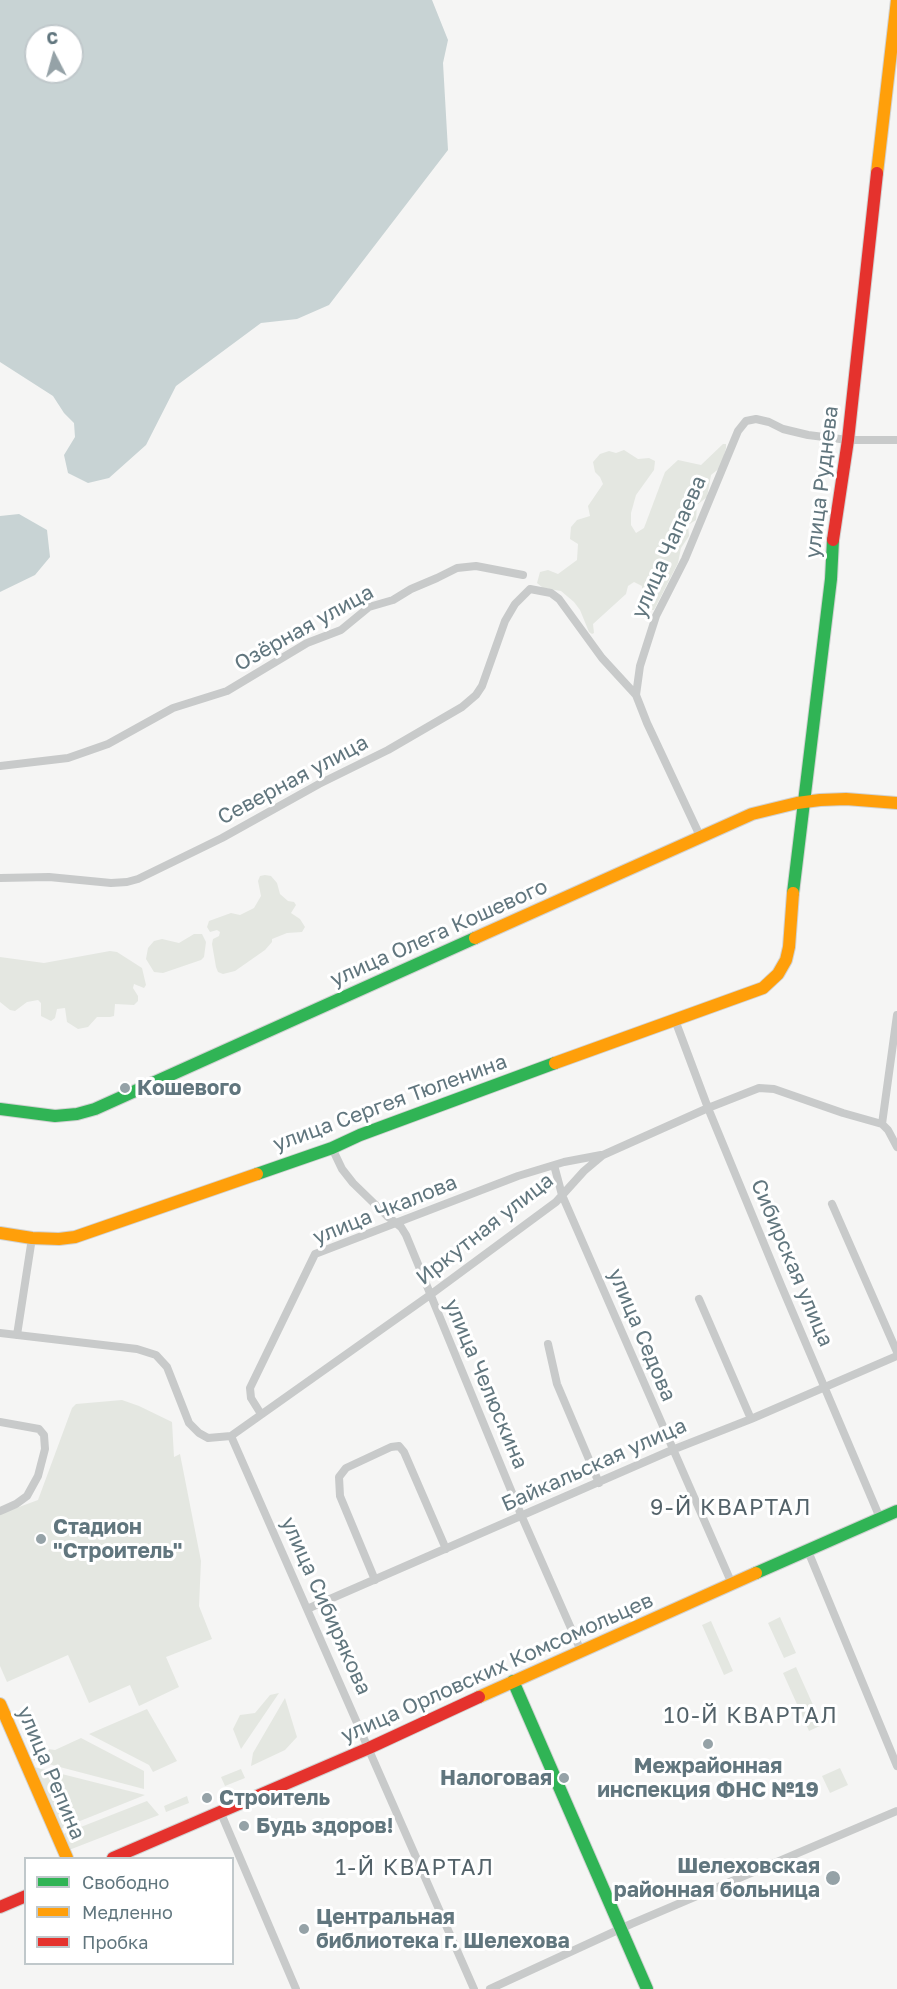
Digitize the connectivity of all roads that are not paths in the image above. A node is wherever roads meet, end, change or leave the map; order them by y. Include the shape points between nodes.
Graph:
1 (897, 0) edge
2 (895, 46) edge
3 (848, 440) junction
4 (897, 440) edge
5 (523, 575) dead end
6 (530, 589) joint
7 (636, 695) junction
8 (0, 766) edge
9 (805, 801) junction
10 (897, 803) edge
11 (700, 836) junction
12 (0, 878) edge
13 (782, 969) joint
14 (897, 1015) edge
15 (675, 1020) junction
16 (708, 1108) junction
17 (0, 1109) edge
18 (882, 1124) junction
19 (897, 1147) edge
20 (332, 1148) junction
21 (603, 1155) junction
22 (554, 1165) junction
23 (562, 1195) junction
24 (832, 1204) dead end
25 (395, 1223) junction
26 (0, 1233) edge
27 (32, 1238) junction
28 (430, 1295) junction
29 (699, 1299) dead end
30 (0, 1333) edge
31 (17, 1335) junction
32 (548, 1344) dead end
33 (897, 1354) edge
34 (824, 1387) junction
35 (261, 1414) junction
36 (751, 1419) junction
37 (0, 1422) edge
38 (231, 1436) junction
39 (672, 1450) junction
40 (599, 1483) junction
41 (0, 1511) edge
42 (897, 1511) edge
43 (522, 1517) junction
44 (880, 1518) junction
45 (446, 1549) junction
46 (808, 1551) junction
47 (375, 1580) junction
48 (732, 1584) junction
49 (307, 1609) junction
50 (581, 1651) junction
51 (513, 1681) junction
52 (0, 1704) edge
53 (369, 1748) junction
54 (897, 1766) edge
55 (220, 1811) junction
56 (897, 1811) edge
57 (67, 1857) edge
58 (115, 1857) edge
59 (24, 1897) edge
60 (0, 1907) edge
61 (621, 1929) junction
62 (297, 1989) edge
63 (474, 1989) edge
64 (490, 1989) edge
65 (647, 1989) edge

1 - 2 street, улица Руднева
2 - 3 street, улица Руднева via 885,99
3 - 4 street
3 - 7 street, улица Чапаева via 808,435 763,420 743,423 685,559 656,616 640,666
3 - 9 street, улица Руднева via 831,554
5 - 8 street, Озёрная улица via 476,566 457,568 393,600 369,607 336,633 307,643 227,691 173,708 108,744 68,758
6 - 7 street, улица Чапаева via 551,593 559,599
6 - 12 street, Северная улица via 505,621 476,695 388,750 138,879 111,883 49,877
7 - 11 street, улица Чапаева
9 - 10 street, улица Олега Кошевого
9 - 11 street, улица Олега Кошевого via 752,814
9 - 13 street, улица Руднева via 788,955
11 - 17 street, улица Олега Кошевого via 95,1108 55,1116
13 - 15 street, улица Сергея Тюленина via 763,987
14 - 18 street
15 - 16 street, Сибирская улица
15 - 20 street, улица Сергея Тюленина via 350,1138
16 - 18 street, Иркутная улица via 767,1088
16 - 21 street, Иркутная улица
16 - 34 street, Сибирская улица
18 - 19 street
20 - 25 street, улица Челюскина via 353,1183
20 - 27 street, улица Сергея Тюленина via 75,1237
21 - 22 street, улица Чкалова
21 - 23 street, Иркутная улица
22 - 23 street, улица Седова
22 - 25 street, улица Чкалова
23 - 28 street, Иркутная улица
23 - 39 street, улица Седова
24 - 33 street
25 - 28 street, улица Челюскина via 406,1235
25 - 35 street, улица Чкалова via 312,1257 250,1388
26 - 27 street, улица Сергея Тюленина
27 - 31 street
28 - 35 street, Иркутная улица
28 - 43 street, улица Челюскина
29 - 36 street
30 - 31 street
31 - 38 street via 137,1349 156,1355 166,1367 189,1423 208,1438
32 - 40 street via 556,1384
33 - 34 street, Байкальская улица
34 - 36 street, Байкальская улица
34 - 44 street, Сибирская улица
35 - 38 street, Иркутная улица
36 - 39 street, Байкальская улица
37 - 41 street via 39,1429 45,1444 41,1468 27,1496
38 - 49 street, улица Сибирякова
39 - 40 street, Байкальская улица
39 - 48 street, улица Седова
40 - 43 street, Байкальская улица
42 - 44 street, улица Орловских Комсомольцев
43 - 45 street, Байкальская улица
43 - 50 street, улица Челюскина
44 - 46 street, улица Орловских Комсомольцев
45 - 47 street, Байкальская улица
45 - 47 street via 404,1452 399,1446 390,1447 346,1468 339,1477 340,1496
46 - 48 street, улица Орловских Комсомольцев
46 - 54 street
47 - 49 street, Байкальская улица
48 - 50 street, улица Орловских Комсомольцев
49 - 53 street, улица Сибирякова
50 - 51 street, улица Орловских Комсомольцев
51 - 53 street, улица Орловских Комсомольцев
51 - 61 street
52 - 57 street, улица Репина
53 - 55 street, улица Орловских Комсомольцев
53 - 63 street, улица Сибирякова
55 - 58 street, улица Орловских Комсомольцев
55 - 62 street
56 - 61 street
59 - 60 street
61 - 64 street
61 - 65 street

